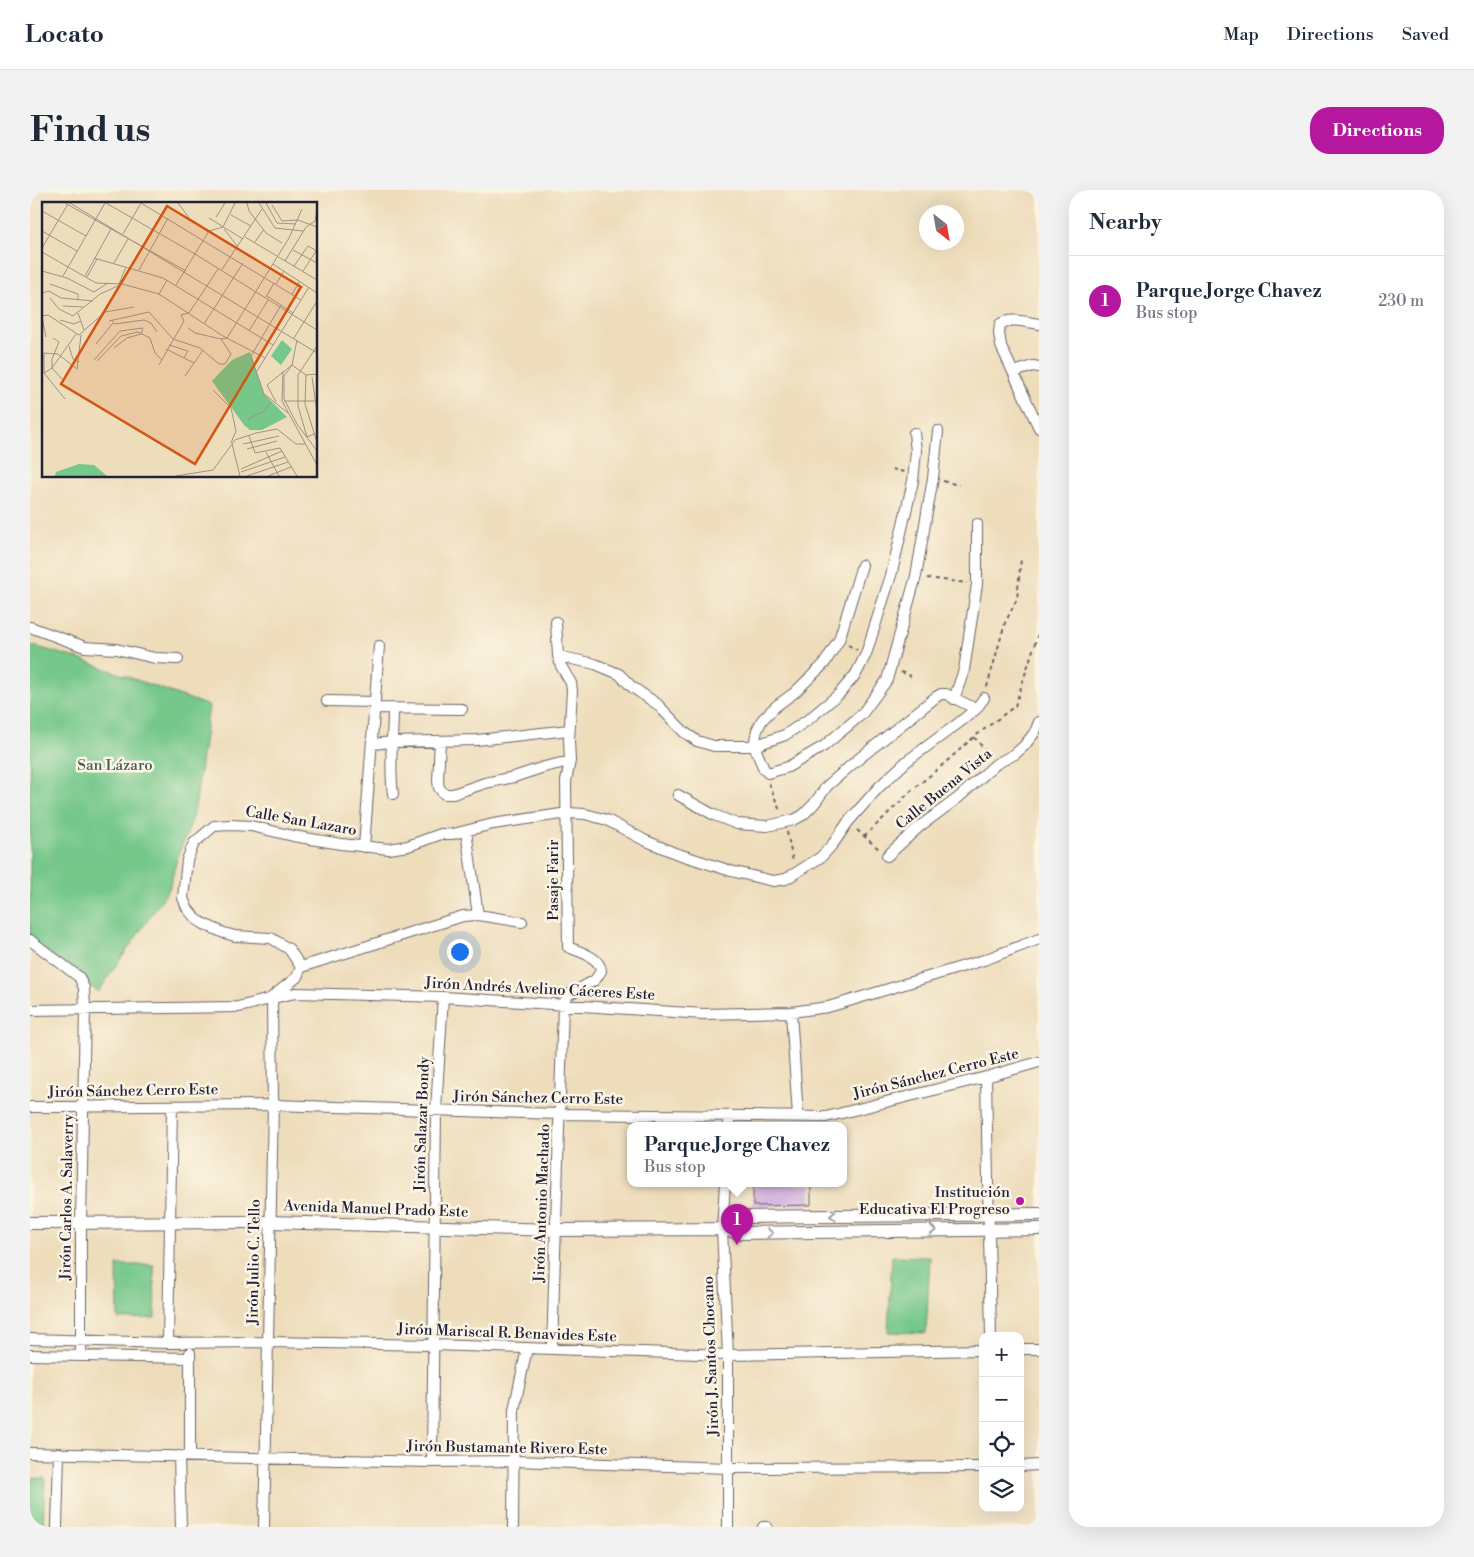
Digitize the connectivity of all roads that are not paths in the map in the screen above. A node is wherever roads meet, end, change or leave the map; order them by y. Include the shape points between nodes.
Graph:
1 (1039, 324) edge
2 (1039, 367) edge
3 (1014, 372) junction
4 (1039, 428) edge
5 (938, 431) dead end
6 (914, 433) dead end
7 (977, 524) dead end
8 (862, 565) dead end
9 (556, 622) dead end
10 (30, 627) edge
11 (379, 646) dead end
12 (558, 656) junction
13 (178, 660) dead end
14 (984, 698) road end
15 (954, 699) junction
16 (327, 701) dead end
17 (374, 704) junction
18 (392, 708) junction
19 (462, 709) dead end
20 (976, 709) junction
21 (1039, 722) edge
22 (569, 730) junction
23 (440, 741) junction
24 (393, 742) junction
25 (372, 744) junction
26 (754, 746) junction
27 (570, 761) junction
28 (393, 794) dead end
29 (678, 794) dead end
30 (568, 813) junction
31 (466, 831) junction
32 (364, 847) junction
33 (887, 856) road end
34 (478, 915) junction
35 (522, 922) dead end
36 (1039, 932) edge
37 (30, 940) edge
38 (1035, 941) edge
39 (301, 967) junction
40 (272, 997) junction
41 (443, 997) junction
42 (563, 1005) junction
43 (85, 1008) junction
44 (30, 1010) edge
45 (791, 1012) junction
46 (1039, 1062) edge
47 (986, 1077) junction
48 (273, 1105) junction
49 (83, 1106) junction
50 (172, 1106) junction
51 (30, 1108) edge
52 (436, 1110) junction
53 (559, 1114) junction
54 (798, 1116) junction
55 (729, 1121) edge
56 (725, 1187) edge
57 (1039, 1214) edge
58 (988, 1215) junction
59 (170, 1222) junction
60 (270, 1222) junction
61 (30, 1223) edge
62 (81, 1223) junction
63 (434, 1227) junction
64 (722, 1229) junction
65 (1039, 1229) edge
66 (556, 1230) junction
67 (988, 1230) junction
68 (991, 1332) edge
69 (30, 1339) edge
70 (81, 1340) junction
71 (267, 1342) junction
72 (168, 1343) junction
73 (190, 1343) junction
74 (433, 1345) junction
75 (527, 1348) junction
76 (552, 1349) junction
77 (1024, 1349) edge
78 (1039, 1349) edge
79 (979, 1350) edge
80 (30, 1355) edge
81 (728, 1355) junction
82 (81, 1356) junction
83 (190, 1358) junction
84 (30, 1453) edge
85 (58, 1453) junction
86 (179, 1456) junction
87 (190, 1457) junction
88 (265, 1458) junction
89 (514, 1461) junction
90 (432, 1462) junction
91 (1039, 1465) edge
92 (1024, 1466) edge
93 (979, 1467) edge
94 (729, 1468) junction
95 (57, 1527) edge
96 (181, 1527) edge
97 (264, 1527) edge
98 (513, 1527) edge
99 (728, 1527) edge

1 - 3 street via 1006,320 1000,324 1001,346
2 - 3 street
3 - 4 street
5 - 26 street via 916,576 888,680 862,714 824,746 788,767 768,773
6 - 26 street via 913,481 892,572 866,654 856,674 839,694 809,719 785,735
7 - 15 street via 976,584 964,670
8 - 26 street via 839,640 824,664 762,720
9 - 12 street
10 - 13 street via 85,647
11 - 17 street
12 - 22 street, Pasaje Farir via 571,683
12 - 26 street via 595,664 619,674 697,741 714,746
14 - 20 street, Calle San Lazaro
15 - 20 street
15 - 29 street via 946,694 936,697 827,786 814,804 794,820 767,826 737,824
16 - 17 street
17 - 18 street
17 - 25 street
18 - 19 street
18 - 24 street
20 - 30 street, Calle San Lazaro via 907,761 848,822 821,857 786,879 773,881 722,868 675,853 596,816
21 - 33 street, Calle Buena Vista via 1035,732 1015,754 996,764
22 - 23 street
22 - 27 street, Pasaje Farir
23 - 24 street
23 - 27 street via 438,781 444,794
24 - 25 street
24 - 28 street via 390,772
25 - 32 street
27 - 30 street, Pasaje Farir via 566,781
30 - 31 street, Calle San Lazaro
30 - 42 street, Pasaje Farir via 568,947 596,960 602,971 595,980 568,995
31 - 32 street, Calle San Lazaro via 441,834 399,848
31 - 34 street
32 - 39 street, Calle San Lazaro via 230,825 214,826 194,843 187,860 183,898 196,919 236,936 271,938 289,949
34 - 35 street
34 - 39 street via 463,916
36 - 38 street
37 - 43 street, Jirón Carlos A. Salaverry via 79,977 84,988
38 - 45 street, Jirón Andrés Avelino Cáceres Este via 842,1003
39 - 40 street via 297,977
40 - 41 street, Jirón Andrés Avelino Cáceres Este via 296,992
40 - 43 street, Jirón Andrés Avelino Cáceres Este via 238,1007
40 - 48 street, Jirón Julio C. Tello
41 - 42 street, Jirón Andrés Avelino Cáceres Este
41 - 52 street, Jirón Salazar Bondy
42 - 45 street, Jirón Andrés Avelino Cáceres Este via 704,1014
42 - 53 street, Jirón Antonio Machado
43 - 44 street, Jirón Andrés Avelino Cáceres Este
43 - 49 street, Jirón Carlos A. Salaverry
45 - 54 street
46 - 47 street, Jirón Sánchez Cerro Este
47 - 54 street, Jirón Sánchez Cerro Este via 826,1117
47 - 58 street
48 - 50 street, Jirón Sánchez Cerro Este
48 - 52 street, Jirón Sánchez Cerro Este
48 - 60 street, Jirón Julio C. Tello
49 - 50 street, Jirón Sánchez Cerro Este
49 - 51 street, Jirón Sánchez Cerro Este
49 - 62 street, Jirón Carlos A. Salaverry
50 - 59 street
52 - 53 street, Jirón Sánchez Cerro Este
52 - 63 street, Jirón Salazar Bondy
53 - 55 street, Jirón Sánchez Cerro Este
53 - 66 street, Jirón Antonio Machado
54 - 55 street, Jirón Sánchez Cerro Este
56 - 64 street, Jirón J. Santos Chocano
57 - 58 street, Avenida Manuel Prado Este
58 -> 64 street, Avenida Manuel Prado Este via 740,1218
58 - 67 street
59 - 60 street, Avenida Manuel Prado Este
59 - 62 street, Avenida Manuel Prado Este
59 - 72 street
60 - 63 street, Avenida Manuel Prado Este
60 - 71 street, Jirón Julio C. Tello
61 - 62 street, Avenida Manuel Prado Este
62 - 70 street, Jirón Carlos A. Salaverry
63 - 66 street, Avenida Manuel Prado Este
63 - 74 street, Jirón Salazar Bondy
64 - 66 street, Avenida Manuel Prado Este
64 -> 67 street, Avenida Manuel Prado Este via 740,1233
64 - 81 street, Jirón J. Santos Chocano
65 - 67 street, Avenida Manuel Prado Este
66 - 76 street, Jirón Antonio Machado
67 - 68 street
69 - 70 street, Jirón Mariscal R. Benavides Este
70 - 72 street, Jirón Mariscal R. Benavides Este
70 - 82 street, Jirón Carlos A. Salaverry
71 - 73 street, Jirón Mariscal R. Benavides Este
71 - 74 street, Jirón Mariscal R. Benavides Este
71 - 88 street, Jirón Julio C. Tello
72 - 73 street, Jirón Mariscal R. Benavides Este
73 - 83 street
74 - 75 street, Jirón Mariscal R. Benavides Este
74 - 90 street, Jirón Salazar Bondy
75 - 76 street, Jirón Mariscal R. Benavides Este
75 - 89 street via 514,1410
76 - 81 street, Jirón Mariscal R. Benavides Este
77 - 78 street
79 - 81 street, Jirón Mariscal R. Benavides Este
80 - 82 street
81 - 94 street, Jirón J. Santos Chocano
82 - 83 street
83 - 87 street
84 - 85 street, Jirón Bustamante Rivero Este
85 - 86 street, Jirón Bustamante Rivero Este
85 - 95 street
86 - 87 street, Jirón Bustamante Rivero Este
86 - 96 street
87 - 88 street, Jirón Bustamante Rivero Este
88 - 90 street, Jirón Bustamante Rivero Este
88 - 97 street, Jirón Julio C. Tello
89 - 90 street, Jirón Bustamante Rivero Este
89 - 94 street, Jirón Bustamante Rivero Este
89 - 98 street
91 - 92 street
93 - 94 street, Jirón Bustamante Rivero Este
94 - 99 street, Jirón J. Santos Chocano

